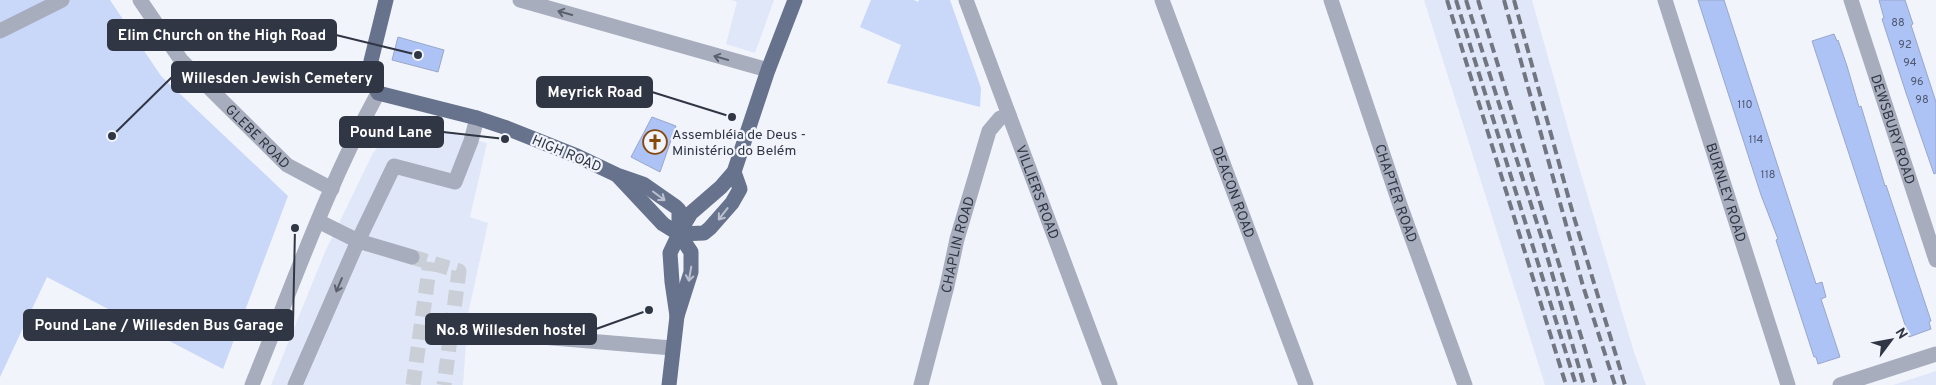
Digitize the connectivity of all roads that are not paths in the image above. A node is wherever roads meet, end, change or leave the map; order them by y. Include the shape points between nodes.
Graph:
1 (62, 0) edge
2 (140, 0) edge
3 (386, 0) edge
4 (520, 0) edge
5 (795, 0) edge
6 (966, 0) edge
7 (1162, 0) edge
8 (1331, 0) edge
9 (1665, 0) edge
10 (1851, 0) edge
11 (0, 31) edge
12 (768, 70) junction
13 (378, 93) junction
14 (1009, 115) junction
15 (477, 118) junction
16 (734, 172) junction
17 (617, 175) junction
18 (332, 190) junction
19 (318, 221) junction
20 (679, 234) junction
21 (358, 241) junction
22 (412, 256) tunnel mouth
23 (1936, 260) edge
24 (480, 332) dead end
25 (672, 348) junction
26 (1936, 354) edge
27 (252, 385) edge
28 (295, 385) edge
29 (669, 385) edge
30 (921, 385) edge
31 (1110, 385) edge
32 (1306, 385) edge
33 (1465, 385) edge
34 (1788, 385) edge
35 (1840, 385) edge

1 - 11 street
2 - 18 street, GLEBE ROAD via 181,60 288,165
3 - 13 main road via 370,61
12 -> 4 street
5 - 12 main road
6 - 14 street, VILLIERS ROAD
7 - 32 street, DEACON ROAD
8 - 33 street, CHAPTER ROAD
9 - 34 street, BURNLEY ROAD
10 - 23 street, DEWSBURY ROAD
12 - 16 main road
13 - 15 main road, HIGH ROAD
13 - 18 street
14 - 30 street, CHAPLIN ROAD via 1000,118 988,131
14 - 31 street, VILLIERS ROAD
15 - 17 main road, HIGH ROAD via 577,156
15 - 21 street via 456,182 394,166
16 - 20 main road via 691,213
16 -> 20 main road via 740,189 718,221 704,233
17 - 20 main road, HIGH ROAD via 663,224
17 -> 20 main road, HIGH ROAD via 643,184 676,207 679,210
18 - 19 street
19 - 21 street
19 - 27 street
20 - 25 main road, HIGH ROAD via 691,252 691,272 677,316
21 - 22 street
21 -> 28 street
24 - 25 street
25 - 29 main road, HIGH ROAD
26 - 35 street

